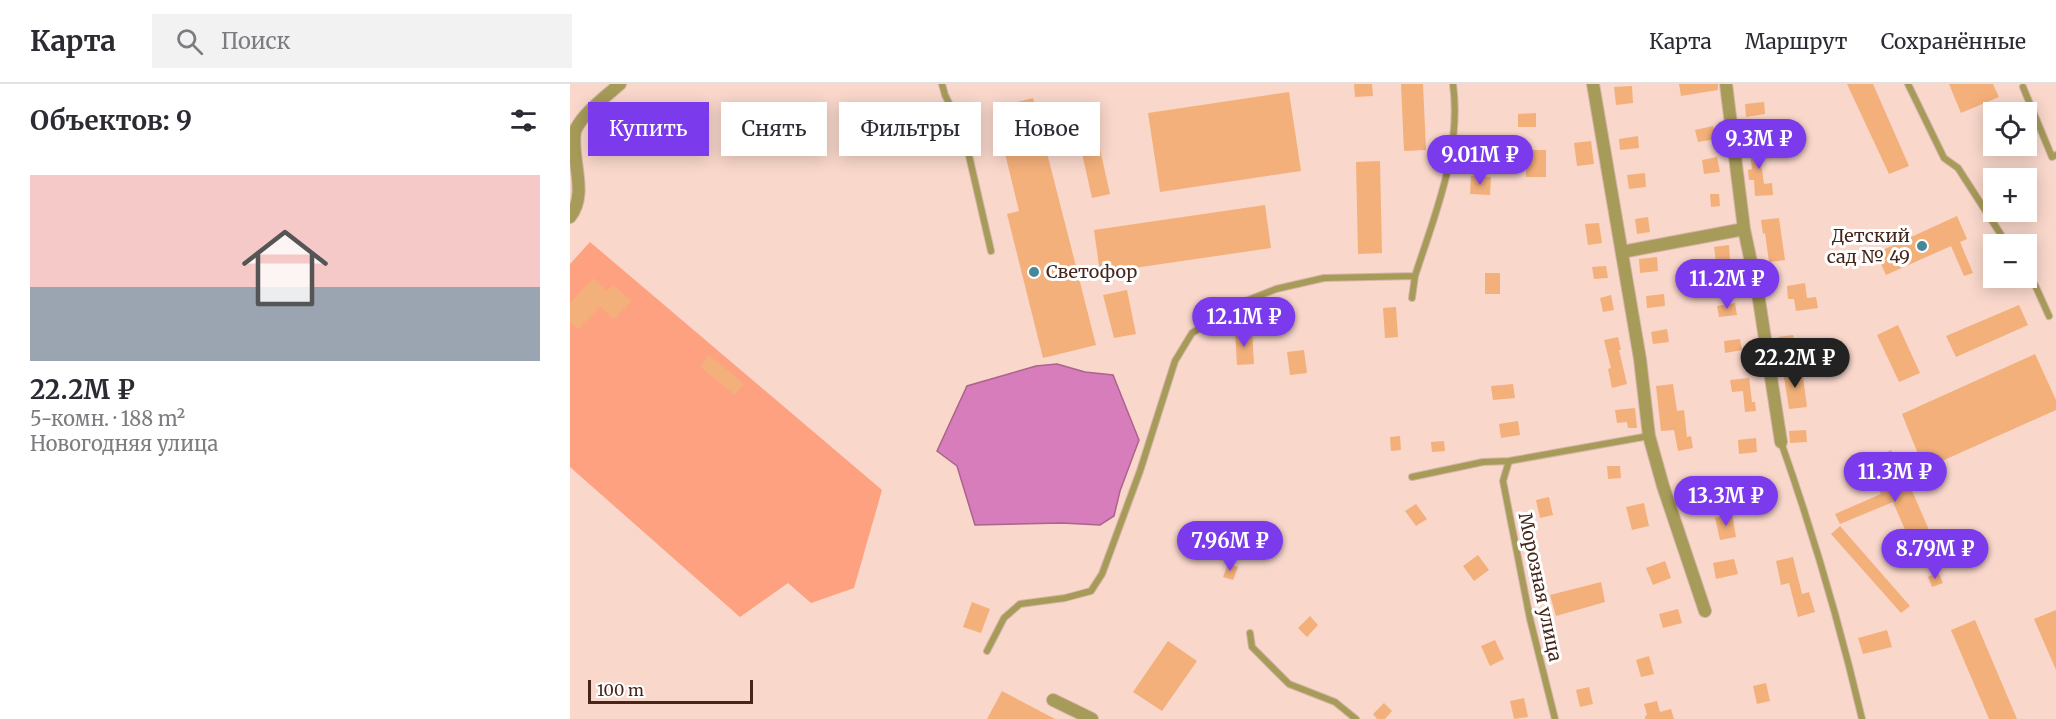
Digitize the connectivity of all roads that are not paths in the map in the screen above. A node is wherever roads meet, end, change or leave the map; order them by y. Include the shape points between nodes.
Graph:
1 (620, 84) edge
2 (942, 84) edge
3 (1453, 84) edge
4 (1593, 84) edge
5 (1726, 84) edge
6 (1908, 84) edge
7 (2023, 87) dead end
8 (2056, 155) edge
9 (570, 217) edge
10 (1744, 229) junction
11 (2001, 234) edge
12 (991, 251) dead end
13 (1622, 252) junction
14 (1415, 276) junction
15 (2036, 288) edge
16 (1412, 298) dead end
17 (2049, 315) dead end
18 (1649, 436) junction
19 (1781, 441) joint
20 (1509, 461) junction
21 (1412, 477) dead end
22 (1706, 610) dead end
23 (1250, 633) dead end
24 (987, 651) dead end
25 (1053, 700) dead end
26 (1092, 719) edge
27 (1356, 719) edge
28 (1555, 719) edge
29 (1862, 719) edge

1 - 9 street via 594,106 575,130 571,151 578,196
2 - 12 lane via 964,134
3 - 14 lane via 1454,131 1445,182
4 - 13 street
5 - 10 street
6 - 11 lane via 1944,158 1958,168
7 - 8 lane via 2052,157
10 - 13 street
10 - 19 street
13 - 18 street
14 - 16 lane
14 - 24 lane via 1324,278 1276,289 1246,301 1192,333 1175,361 1102,574 1091,591 1020,604 1004,618
15 - 17 lane
18 - 20 lane
18 - 22 street
19 - 29 lane via 1843,638
20 - 21 lane via 1483,462
20 - 28 lane, Морозная улица via 1503,481 1530,619
23 - 27 lane via 1252,647 1289,684 1335,702
25 - 26 street

